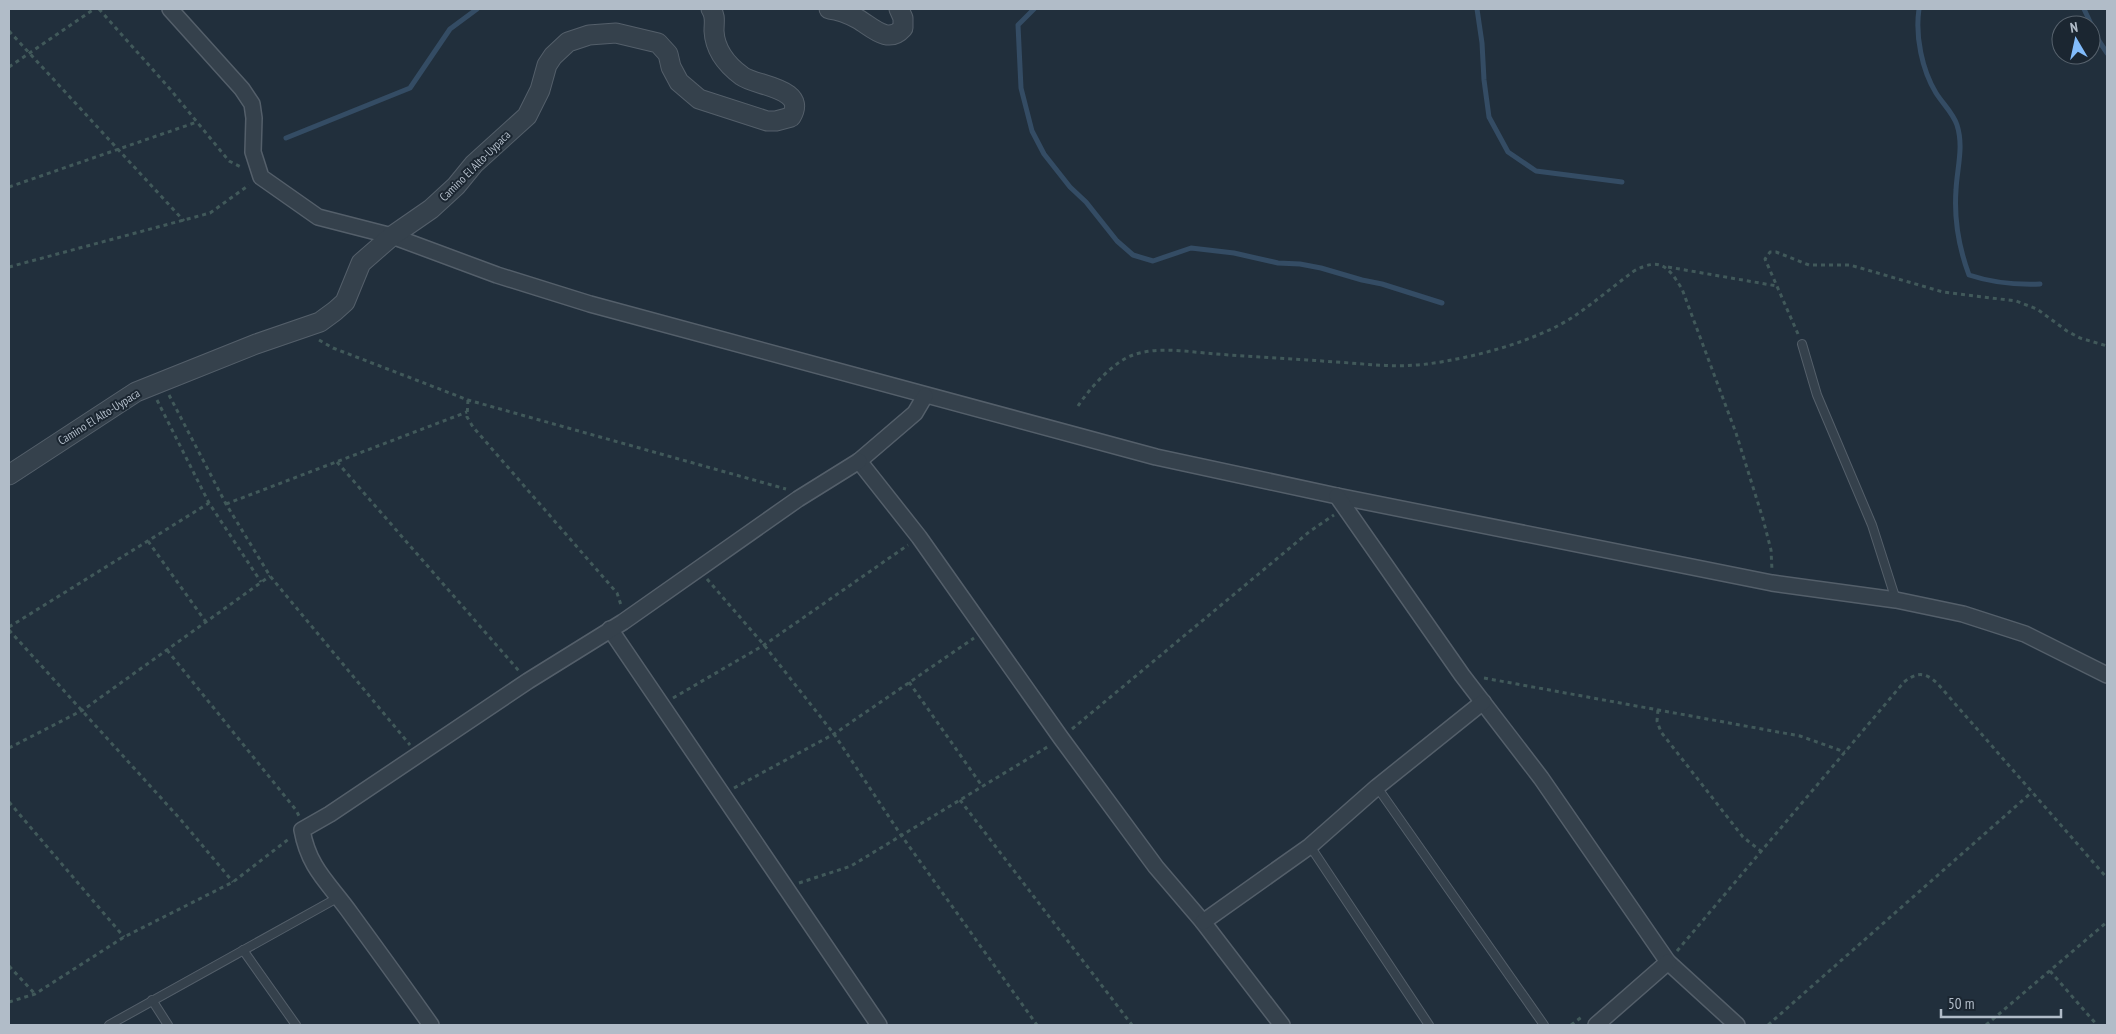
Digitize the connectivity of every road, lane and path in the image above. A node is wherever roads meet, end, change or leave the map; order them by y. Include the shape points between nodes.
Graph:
1 (94, 9) edge
2 (99, 9) edge
3 (170, 9) edge
4 (711, 9) edge
5 (829, 9) edge
6 (899, 9) edge
7 (9, 31) edge
8 (29, 53) junction
9 (9, 67) edge
10 (197, 122) junction
11 (118, 150) junction
12 (261, 177) junction
13 (9, 187) edge
14 (184, 221) junction
15 (392, 236) junction
16 (9, 267) edge
17 (1664, 267) junction
18 (1777, 286) junction
19 (306, 327) junction
20 (1802, 344) joint
21 (2107, 346) edge
22 (156, 384) junction
23 (925, 396) junction
24 (468, 400) junction
25 (1078, 406) dead end
26 (466, 412) junction
27 (860, 461) junction
28 (337, 462) junction
29 (9, 475) edge
30 (798, 499) junction
31 (1341, 502) junction
32 (210, 503) junction
33 (226, 504) junction
34 (920, 537) junction
35 (148, 541) junction
36 (698, 569) junction
37 (270, 576) junction
38 (261, 582) junction
39 (1772, 583) junction
40 (1896, 600) junction
41 (206, 622) junction
42 (623, 622) junction
43 (9, 628) edge
44 (610, 629) junction
45 (985, 630) junction
46 (764, 645) junction
47 (167, 650) junction
48 (1462, 675) junction
49 (2107, 675) edge
50 (528, 681) junction
51 (909, 682) junction
52 (1483, 702) junction
53 (662, 705) junction
54 (83, 710) junction
55 (1658, 710) junction
56 (834, 734) junction
57 (1061, 738) junction
58 (9, 748) edge
59 (1845, 752) junction
60 (418, 755) junction
61 (982, 786) junction
62 (1377, 787) junction
63 (2032, 792) junction
64 (722, 794) junction
65 (960, 800) junction
66 (9, 802) edge
67 (302, 830) junction
68 (901, 835) junction
69 (1310, 846) junction
70 (1762, 852) junction
71 (2107, 878) edge
72 (233, 882) junction
73 (785, 888) junction
74 (339, 897) junction
75 (1203, 922) junction
76 (2107, 922) edge
77 (124, 937) junction
78 (243, 950) junction
79 (1668, 962) junction
80 (9, 966) edge
81 (2050, 971) junction
82 (35, 994) junction
83 (152, 1000) junction
84 (9, 1002) edge
85 (1591, 1019) edge
86 (109, 1025) edge
87 (168, 1025) edge
88 (296, 1025) edge
89 (431, 1025) edge
90 (879, 1025) edge
91 (1037, 1025) edge
92 (1132, 1025) edge
93 (1282, 1025) edge
94 (1428, 1025) edge
95 (1544, 1025) edge
96 (1571, 1025) edge
97 (1737, 1025) edge
98 (1768, 1025) edge
99 (1986, 1025) edge
100 (2097, 1025) edge

1 - 8 path
2 - 10 path
3 - 12 street via 252,104 253,152
4 - 15 street, Camino El Alto-Uypaca via 715,14 718,50 749,82 786,93 793,103 791,117 767,121 699,99 679,82 668,54 658,43 616,33 589,35 568,42 553,56 527,116 480,158 431,209
5 - 6 street via 854,17 879,33 889,35 903,28
7 - 8 path
8 - 9 path
8 - 11 path
10 - 11 path
10 - 12 path via 229,161
11 - 13 path
11 - 14 path
12 - 14 path via 210,213
12 - 15 street via 318,216
14 - 16 path
15 - 19 street, Camino El Alto-Uypaca via 361,263 345,302 320,322
15 - 23 street via 488,272 590,304
17 - 18 path
17 - 25 path via 1644,266 1575,316 1528,338 1479,354 1402,366 1144,352 1122,360
17 - 39 path via 1670,269 1682,289 1736,433 1764,519
18 - 20 path
18 - 21 path via 1765,259 1773,251 1809,265 1850,265 1942,292 2016,301 2037,309 2080,338
19 - 22 street, Camino El Alto-Uypaca
19 - 24 path via 333,348
20 - 40 lane via 1817,395 1872,525
22 - 29 street, Camino El Alto-Uypaca via 136,392
22 - 32 path
22 - 33 path
23 - 27 street via 915,413
23 - 31 street
24 - 26 path
24 - 30 path via 786,490
26 - 28 path
26 - 42 path via 473,427 616,593
27 - 30 street
27 - 34 street
28 - 33 path
28 - 50 path
30 - 36 street
31 - 39 street
31 - 48 street
31 - 57 path
32 - 35 path
32 - 38 path
33 - 37 path
34 - 45 street
34 - 46 path
35 - 41 path
35 - 43 path
36 - 42 street
36 - 46 path
37 - 38 path
37 - 60 path
38 - 41 path
39 - 40 street
40 - 49 street via 1963,614 2025,634
41 - 47 path
42 - 44 street
43 - 54 path
44 - 50 street
44 - 53 street
45 - 51 path
45 - 57 street
46 - 53 path
46 - 56 path
47 - 54 path
47 - 67 path via 296,810
48 - 52 street
48 - 55 path
50 - 60 street
51 - 56 path
51 - 61 path
52 - 62 street
52 - 79 street via 1541,778
53 - 64 street
54 - 58 path
54 - 72 path
55 - 59 path via 1800,736
55 - 70 path via 1661,732 1744,837
56 - 64 path
56 - 68 path
57 - 61 path
57 - 75 street via 1156,867
59 - 63 path via 1904,682 1912,676 1924,674 1937,683
59 - 70 path
60 - 67 street
61 - 65 path
62 - 69 street
62 - 95 lane
63 - 71 path
63 - 98 path
64 - 73 street
65 - 68 path
65 - 92 path
66 - 77 path
67 - 72 path
67 - 74 street via 305,848 313,865
68 - 73 path via 851,866
68 - 91 path
69 - 75 street
69 - 94 lane
70 - 79 path
72 - 77 path
73 - 90 street
74 - 78 lane
74 - 89 street
75 - 93 street
76 - 81 path
77 - 82 path
78 - 83 lane
78 - 88 lane
79 - 85 street
79 - 97 street
80 - 82 path
81 - 99 path
81 - 100 path
82 - 84 path
83 - 86 lane
83 - 87 lane
85 - 96 path

